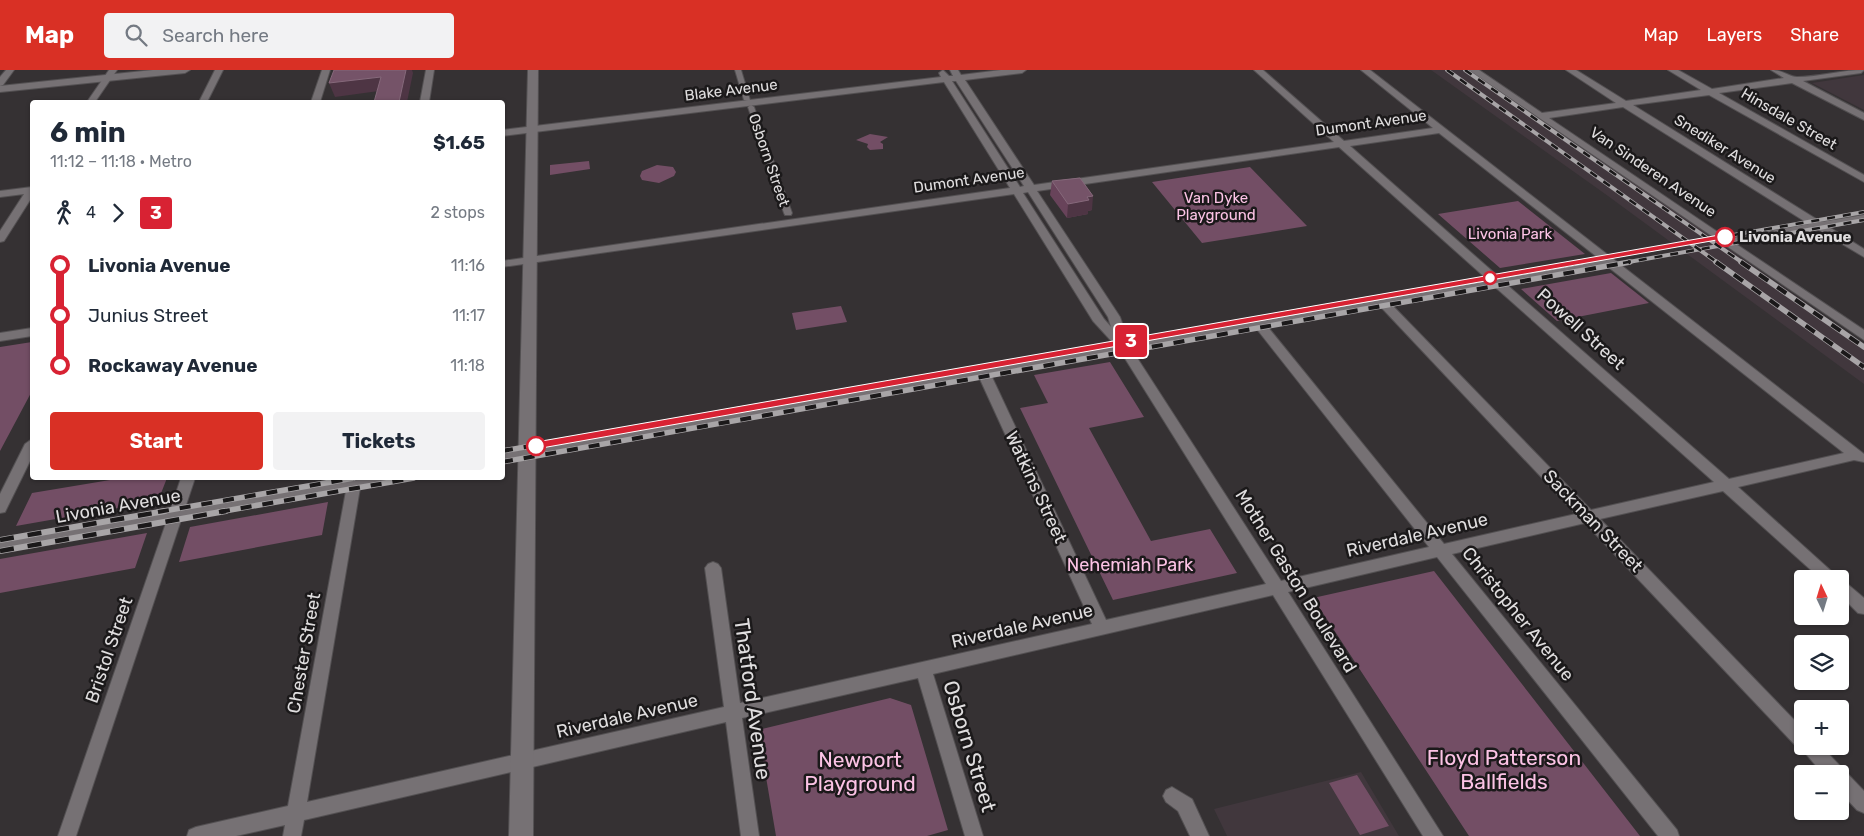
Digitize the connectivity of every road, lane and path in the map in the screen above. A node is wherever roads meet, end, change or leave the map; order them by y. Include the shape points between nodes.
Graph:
1 (10, 70) edge
2 (185, 70) edge
3 (219, 70) edge
4 (326, 70) edge
5 (430, 70) edge
6 (533, 70) edge
7 (738, 70) edge
8 (1022, 70) edge
9 (1258, 70) edge
10 (1365, 70) edge
11 (1474, 70) edge
12 (1570, 70) edge
13 (1672, 70) edge
14 (1774, 70) edge
15 (1861, 70) edge
16 (110, 74) edge
17 (944, 74) edge
18 (957, 74) edge
19 (1793, 79) junction
20 (0, 83) edge
21 (0, 89) edge
22 (1710, 92) junction
23 (92, 100) edge
24 (204, 100) edge
25 (316, 100) edge
26 (424, 100) edge
27 (1624, 104) junction
28 (1541, 116) junction
29 (1864, 117) edge
30 (532, 129) junction
31 (1441, 130) junction
32 (505, 133) edge
33 (1340, 144) junction
34 (1864, 179) edge
35 (1030, 187) junction
36 (1016, 189) junction
37 (30, 190) edge
38 (30, 193) edge
39 (0, 194) edge
40 (788, 213) dead end
41 (1864, 218) edge
42 (1819, 226) junction
43 (0, 239) edge
44 (1728, 242) junction
45 (1864, 254) edge
46 (531, 260) junction
47 (1610, 262) junction
48 (505, 264) edge
49 (1498, 282) junction
50 (1383, 303) junction
51 (1260, 324) junction
52 (30, 332) edge
53 (1864, 336) edge
54 (0, 337) edge
55 (1125, 348) junction
56 (983, 372) junction
57 (30, 448) edge
58 (526, 453) junction
59 (505, 456) edge
60 (1860, 458) edge
61 (187, 480) edge
62 (354, 481) edge
63 (1726, 485) junction
64 (0, 508) edge
65 (175, 515) junction
66 (1588, 517) junction
67 (0, 546) edge
68 (1442, 550) junction
69 (713, 568) dead end
70 (1822, 570) edge
71 (1277, 588) junction
72 (1849, 594) edge
73 (1864, 608) edge
74 (1102, 628) junction
75 (923, 668) junction
76 (732, 713) junction
77 (1794, 732) edge
78 (1817, 755) edge
79 (522, 762) junction
80 (1827, 765) edge
81 (1849, 788) edge
82 (1172, 796) dead end
83 (1864, 804) edge
84 (296, 813) junction
85 (67, 836) edge
86 (196, 836) edge
87 (292, 836) edge
88 (521, 836) edge
89 (750, 836) edge
90 (974, 836) edge
91 (1200, 836) edge
92 (1434, 836) edge
93 (1670, 836) edge

1 - 20 street
2 - 16 street
3 - 24 street
4 - 25 street
5 - 26 street
6 - 30 street
7 - 40 street, Osborn Street
8 - 18 street, Blake Avenue
9 - 33 street, Powell Street
10 - 31 street
11 - 28 street, Van Sinderen Avenue
12 - 27 street, Snediker Avenue
13 - 22 street, Hinsdale Street
14 - 19 street
15 - 19 street
16 - 21 street
16 - 23 street
17 - 18 street, Blake Avenue
17 - 30 street, Blake Avenue
17 - 36 street, Mother Gaston Boulevard
18 - 35 street, Mother Gaston Boulevard
19 - 22 street
19 - 29 street
22 - 27 street
22 - 34 street, Hinsdale Street
27 - 28 street
27 - 42 street, Snediker Avenue
28 - 44 street, Van Sinderen Avenue
30 - 32 street, Blake Avenue
30 - 46 street
31 - 33 street, Dumont Avenue
31 - 47 street
33 - 35 street, Dumont Avenue
33 - 49 street, Powell Street
35 - 36 street, Dumont Avenue
35 - 55 street, Mother Gaston Boulevard via 1114,317
36 - 46 street, Dumont Avenue
36 - 55 street, Mother Gaston Boulevard via 1099,321
37 - 39 street
38 - 43 street
41 - 42 street
42 - 44 street
42 - 45 street, Snediker Avenue
44 - 53 street, Van Sinderen Avenue
46 - 48 street, Dumont Avenue
46 - 58 street
47 - 49 street
47 - 60 street
49 - 50 street
49 - 63 street, Powell Street
50 - 51 street
50 - 66 street, Sackman Street
51 - 55 street
51 - 68 street, Christopher Avenue
52 - 54 street
55 - 56 street
55 - 71 street, Mother Gaston Boulevard
56 - 58 street
56 - 74 street, Watkins Street
57 - 64 street
58 - 59 street
58 - 79 street
60 - 63 street, Riverdale Avenue
61 - 65 street, Bristol Street
62 - 65 street, Livonia Avenue
62 - 84 street, Chester Street
63 - 66 street, Riverdale Avenue
63 - 70 street, Powell Street
65 - 67 street, Livonia Avenue
65 - 85 street, Bristol Street
66 - 68 street, Riverdale Avenue
66 - 77 street, Sackman Street
68 - 71 street, Riverdale Avenue
68 - 93 street, Christopher Avenue
69 - 76 street, Thatford Avenue
71 - 74 street, Riverdale Avenue
71 - 92 street, Mother Gaston Boulevard
72 - 73 street
74 - 75 street, Riverdale Avenue
75 - 76 street, Riverdale Avenue
75 - 90 street, Osborn Street
76 - 79 street, Riverdale Avenue
76 - 89 street, Thatford Avenue
78 - 80 street
79 - 84 street, Riverdale Avenue
79 - 88 street
81 - 83 street
82 - 91 street via 1185,805
84 - 86 street, Riverdale Avenue
84 - 87 street, Chester Street

